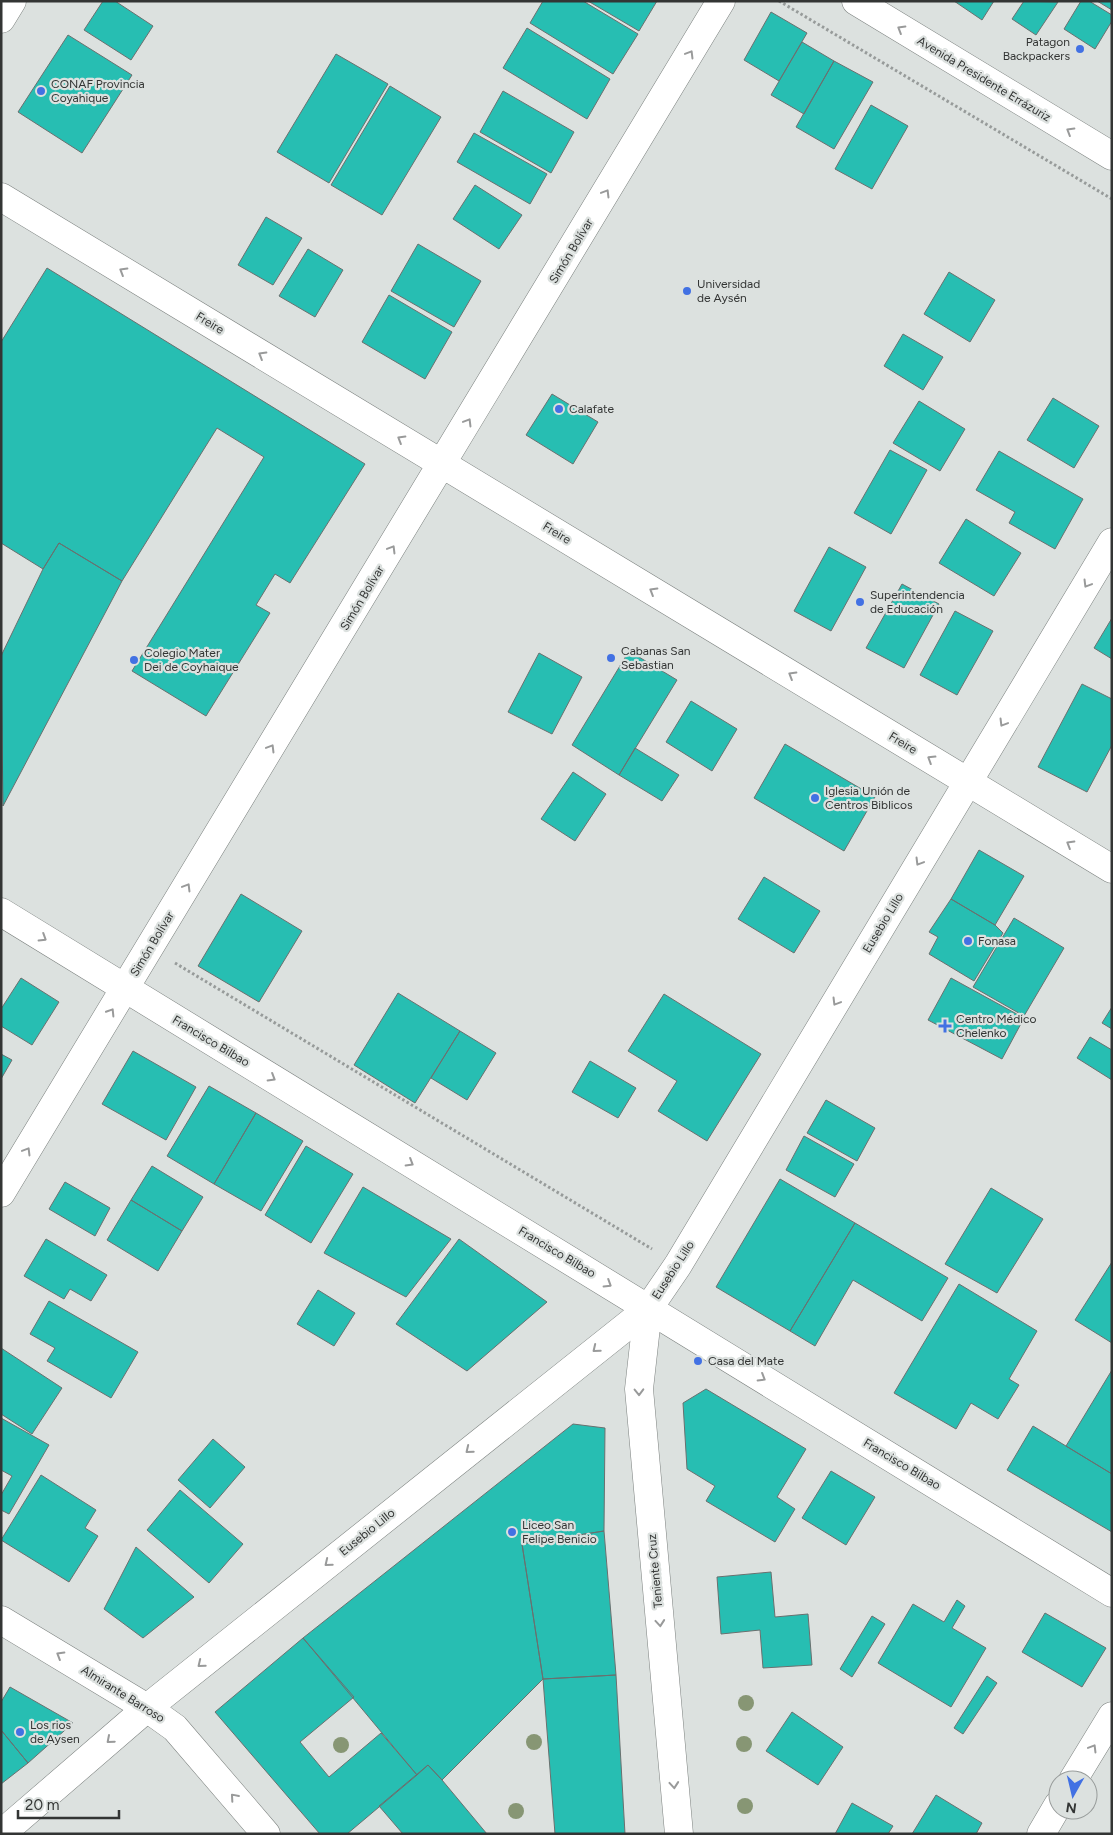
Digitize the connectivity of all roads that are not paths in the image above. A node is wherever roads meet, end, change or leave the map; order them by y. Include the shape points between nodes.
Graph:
1 (12, 1) edge
2 (721, 1) edge
3 (856, 1) edge
4 (1, 19) edge
5 (1112, 156) edge
6 (1, 197) edge
7 (443, 464) junction
8 (1112, 542) edge
9 (967, 782) junction
10 (1112, 869) edge
11 (1, 912) edge
12 (125, 989) junction
13 (1, 1193) edge
14 (648, 1309) junction
15 (1112, 1593) edge
16 (1, 1620) edge
17 (147, 1708) junction
18 (1112, 1716) edge
19 (1079, 1770) edge
20 (1050, 1820) edge
21 (1, 1834) edge
22 (266, 1834) edge
23 (679, 1834) edge
24 (1041, 1834) edge

1 - 4 street
7 -> 2 street, Simón Bolívar
5 -> 3 street, Avenida Presidente Errázuriz
7 -> 6 street, Freire
9 -> 7 street, Freire
12 -> 7 street, Simón Bolívar
8 -> 9 street, Eusebio Lillo
10 -> 9 street, Freire
9 -> 14 street, Eusebio Lillo via 678,1265
11 -> 12 street, Francisco Bilbao
13 -> 12 street, Simón Bolívar
12 -> 14 street, Francisco Bilbao
14 -> 15 street, Francisco Bilbao
14 -> 17 street, Eusebio Lillo
14 -> 23 street, Teniente Cruz via 639,1389
17 -> 16 street, Almirante Barroso
17 -> 21 street, Eusebio Lillo
22 -> 17 street, Almirante Barroso via 175,1728
19 -> 18 street
20 - 24 street

